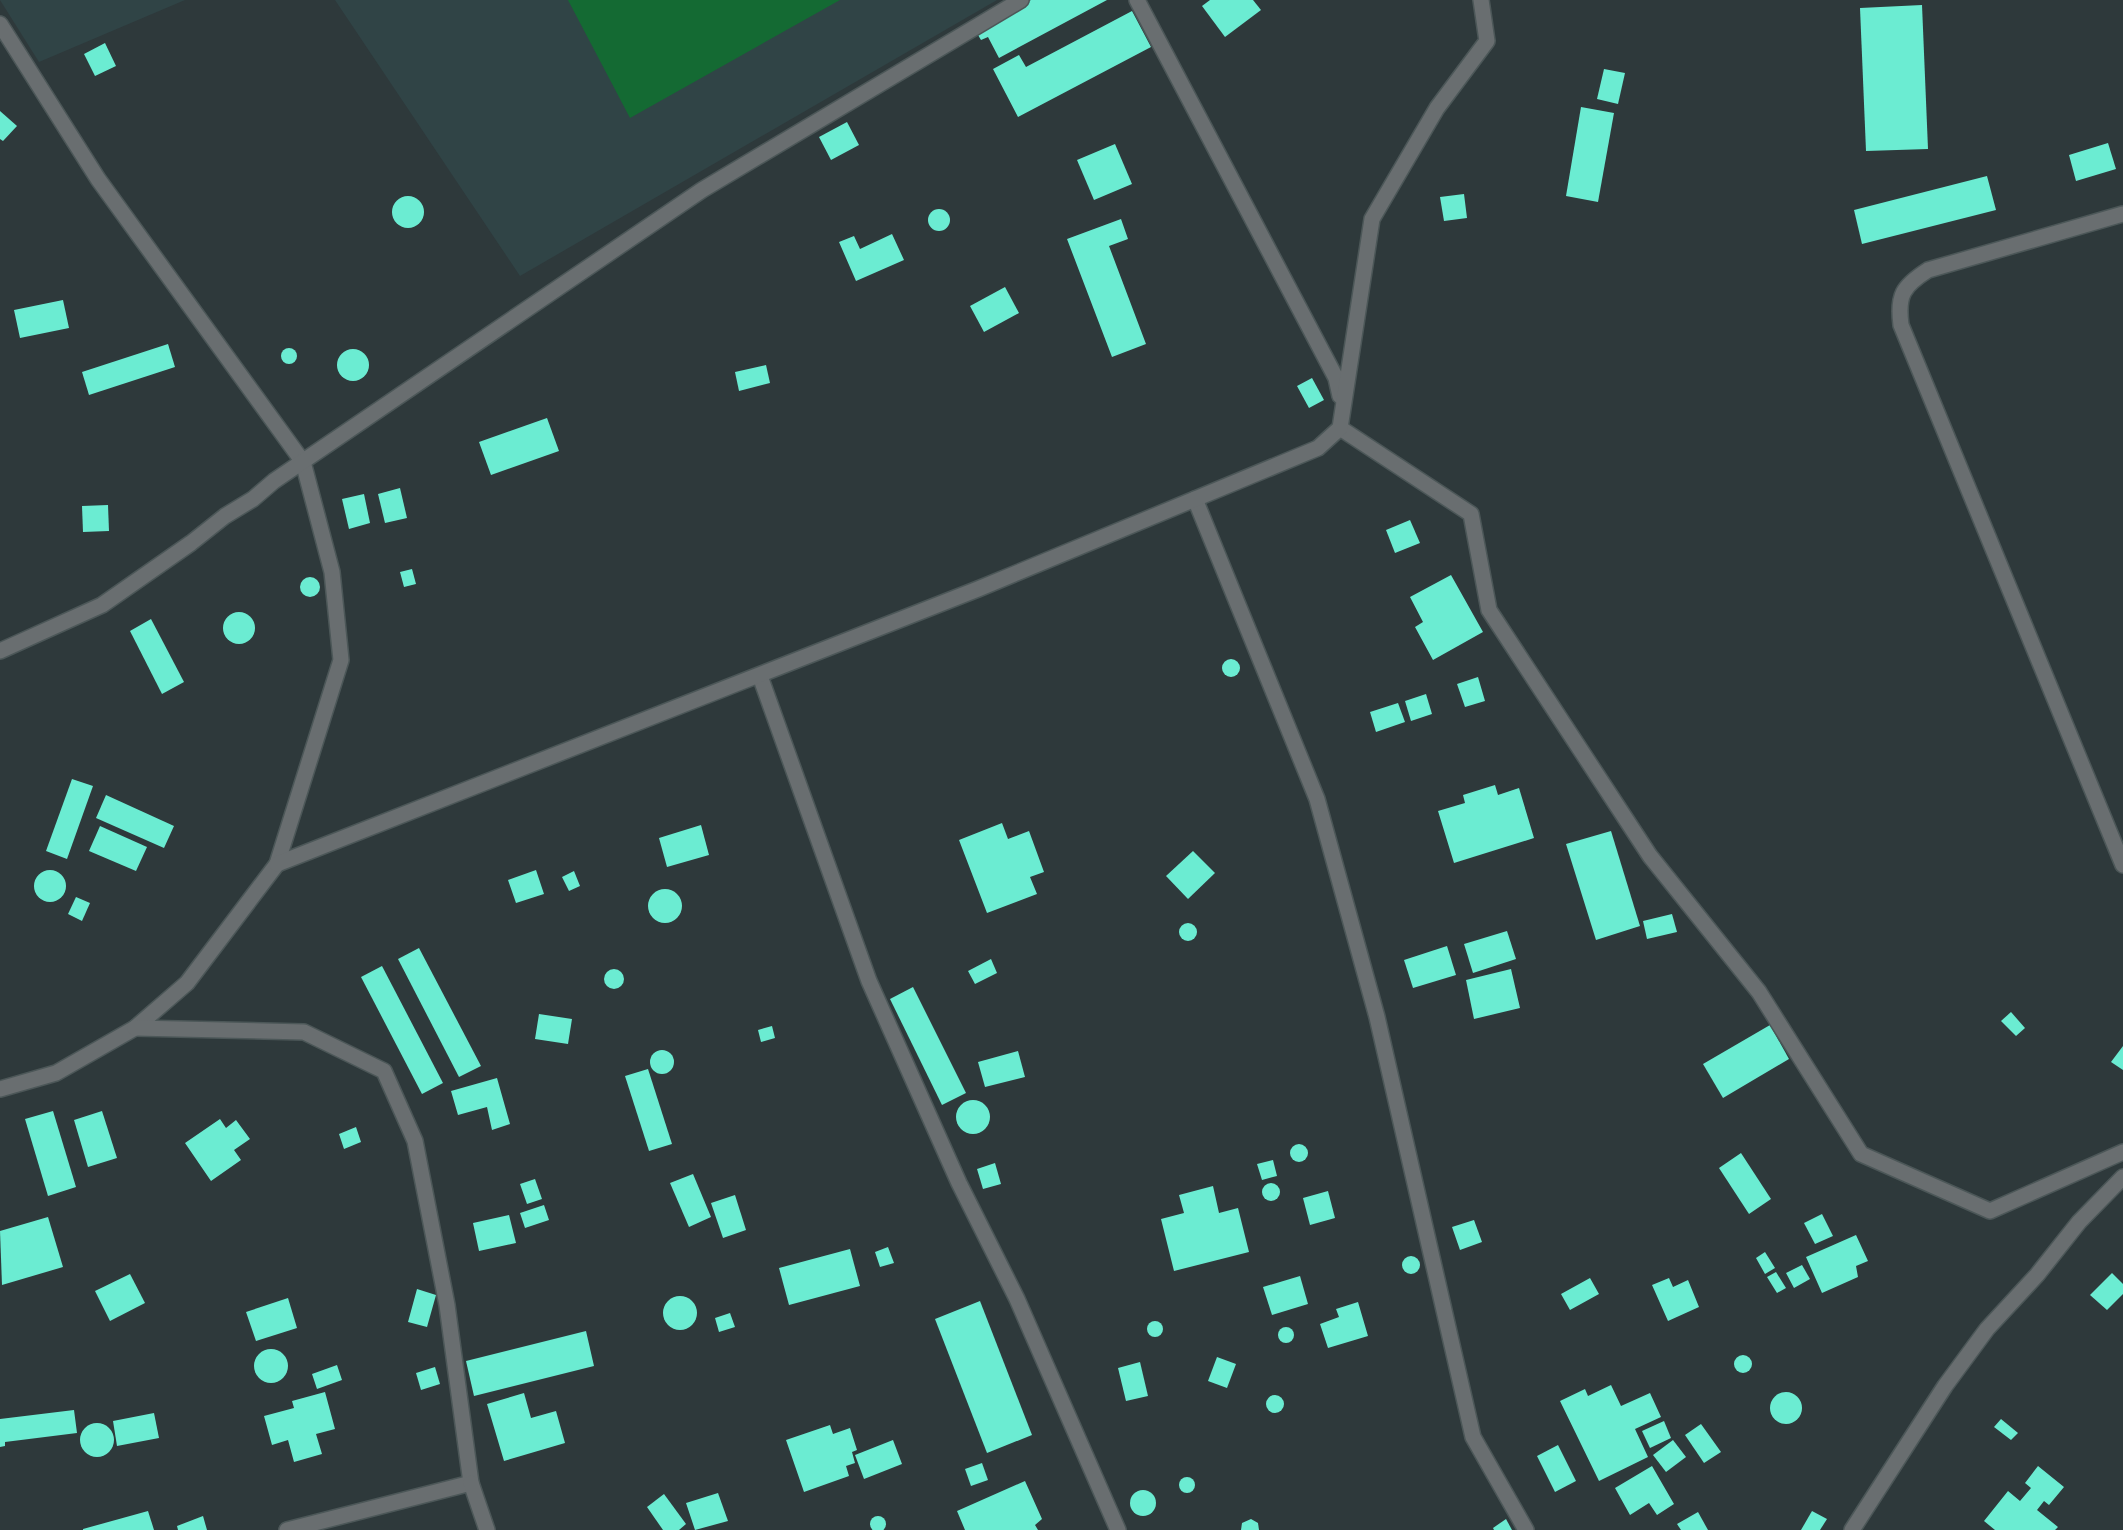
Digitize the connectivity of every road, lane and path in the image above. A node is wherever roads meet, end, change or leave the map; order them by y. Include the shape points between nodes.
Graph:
1 (1021, 0) edge
2 (1137, 0) edge
3 (1481, 0) edge
4 (0, 24) edge
5 (2123, 214) edge
6 (1341, 405) junction
7 (1340, 428) junction
8 (303, 462) junction
9 (1195, 499) junction
10 (0, 651) edge
11 (760, 676) junction
12 (277, 864) junction
13 (2123, 865) edge
14 (135, 1028) junction
15 (0, 1089) edge
16 (2123, 1152) edge
17 (2123, 1177) edge
18 (471, 1483) junction
19 (287, 1530) edge
20 (487, 1530) edge
21 (1118, 1530) edge
22 (1526, 1530) edge
23 (1852, 1530) edge

1 - 8 street via 702,190
2 - 6 street via 1336,378
3 - 6 street via 1487,41 1437,108 1372,219
4 - 8 street via 98,178
5 - 13 street via 1928,270 1906,285 1899,309 1901,325
6 - 7 street
7 - 9 street via 1318,448
7 - 16 street via 1471,514 1489,610 1650,856 1759,992 1861,1154 1990,1211
8 - 10 street via 102,605
8 - 12 street via 332,572 341,660
9 - 11 street
9 - 22 street via 1317,799 1377,1017 1473,1437
11 - 12 street
11 - 21 street via 869,981 959,1183 1017,1299
12 - 14 street via 187,983
14 - 15 street via 56,1073
14 - 18 street via 304,1032 384,1071 415,1141 447,1305
17 - 23 street via 1987,1329 1945,1386
18 - 19 street
18 - 20 street

